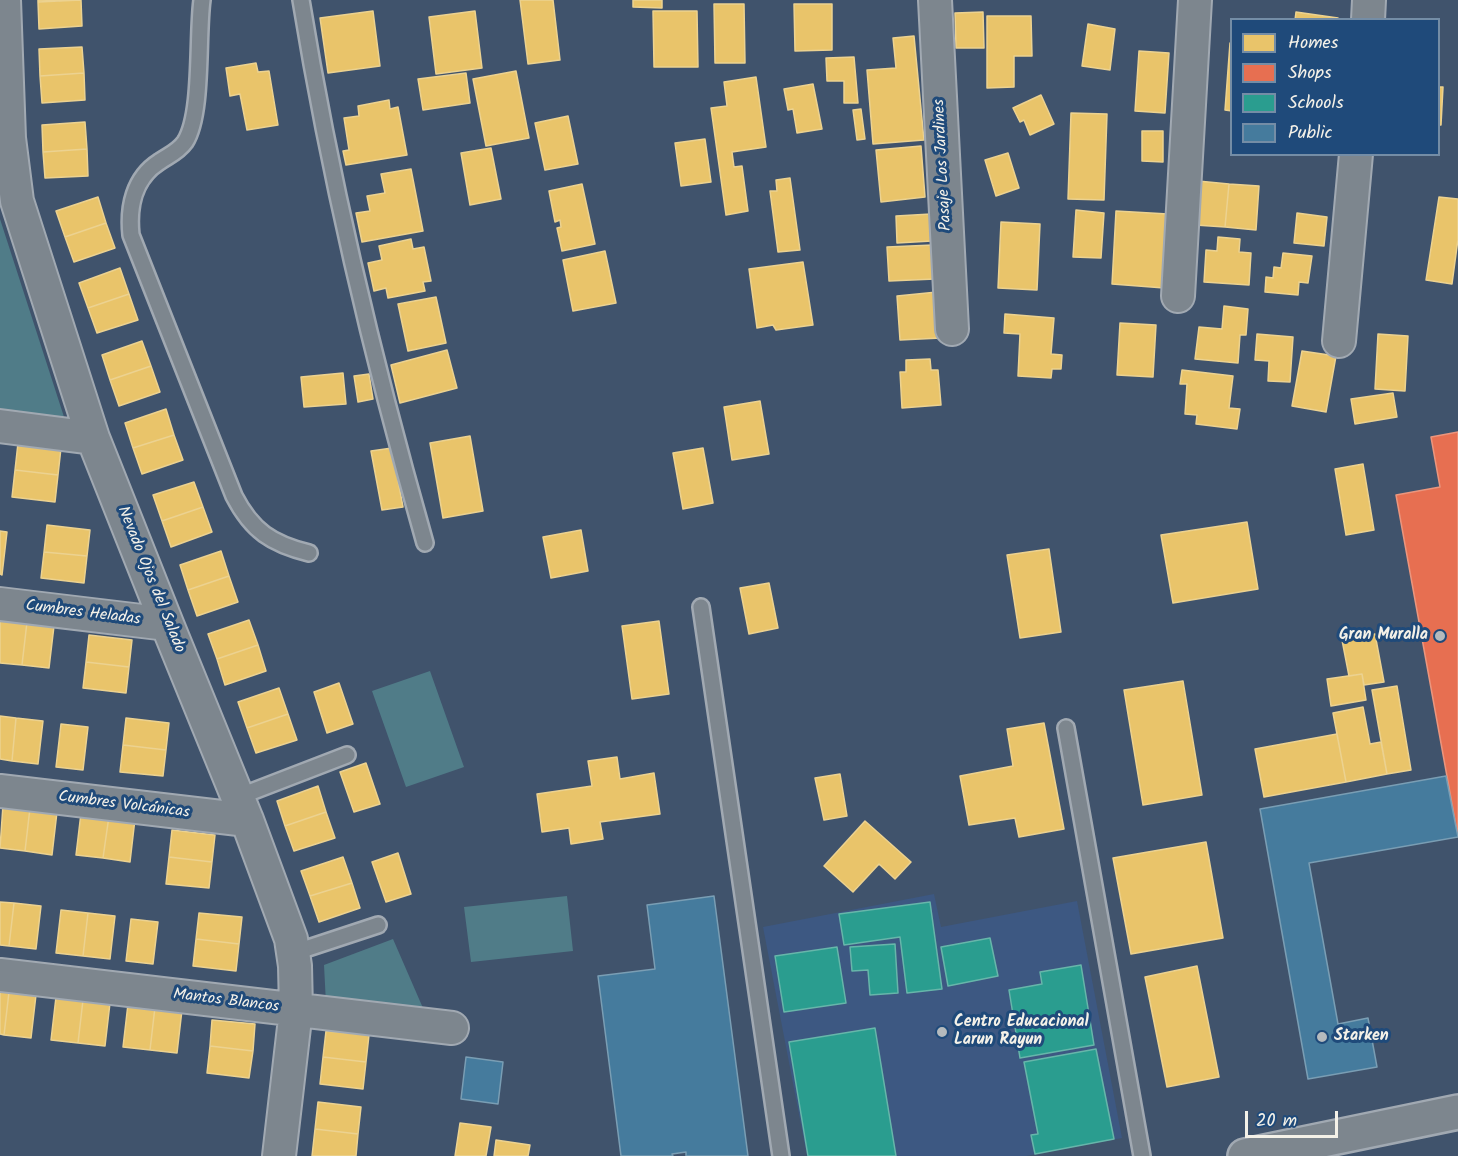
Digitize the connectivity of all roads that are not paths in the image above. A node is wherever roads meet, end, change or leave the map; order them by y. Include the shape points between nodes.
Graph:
1 (4, 0) edge
2 (202, 0) edge
3 (301, 0) edge
4 (935, 0) edge
5 (1195, 0) edge
6 (1369, 0) edge
7 (1368, 18) edge
8 (1356, 156) edge
9 (8, 200) edge
10 (1178, 296) dead end
11 (952, 329) dead end
12 (1339, 341) dead end
13 (0, 426) edge
14 (93, 438) junction
15 (425, 543) dead end
16 (309, 553) dead end
17 (0, 604) edge
18 (701, 608) dead end
19 (167, 624) junction
20 (1066, 728) dead end
21 (347, 755) dead end
22 (0, 791) edge
23 (243, 808) junction
24 (378, 925) dead end
25 (293, 953) junction
26 (0, 975) edge
27 (296, 1010) junction
28 (452, 1028) dead end
29 (1458, 1112) edge
30 (279, 1156) edge
31 (781, 1156) edge
32 (1142, 1156) edge
33 (1245, 1156) edge

1 - 9 street, Nevado Ojos del Salado
2 - 16 lane via 190,132 177,151 146,173 136,188 130,206 131,235 243,513 271,540
3 - 15 lane via 340,213
4 - 11 street, Pasaje Los Jardines
5 - 10 street
6 - 7 street
8 - 12 street
9 - 14 street, Nevado Ojos del Salado
13 - 14 street
14 - 19 street, Nevado Ojos del Salado
17 - 19 street, Cumbres Heladas
18 - 31 lane
19 - 23 street, Nevado Ojos del Salado
20 - 32 lane
21 - 23 lane
22 - 23 street, Cumbres Volcánicas
23 - 25 street, Nevado Ojos del Salado
24 - 25 lane
25 - 27 street, Nevado Ojos del Salado
26 - 27 street, Mantos Blancos
27 - 28 street, Mantos Blancos
27 - 30 street, Nevado Ojos del Salado
29 - 33 main road

